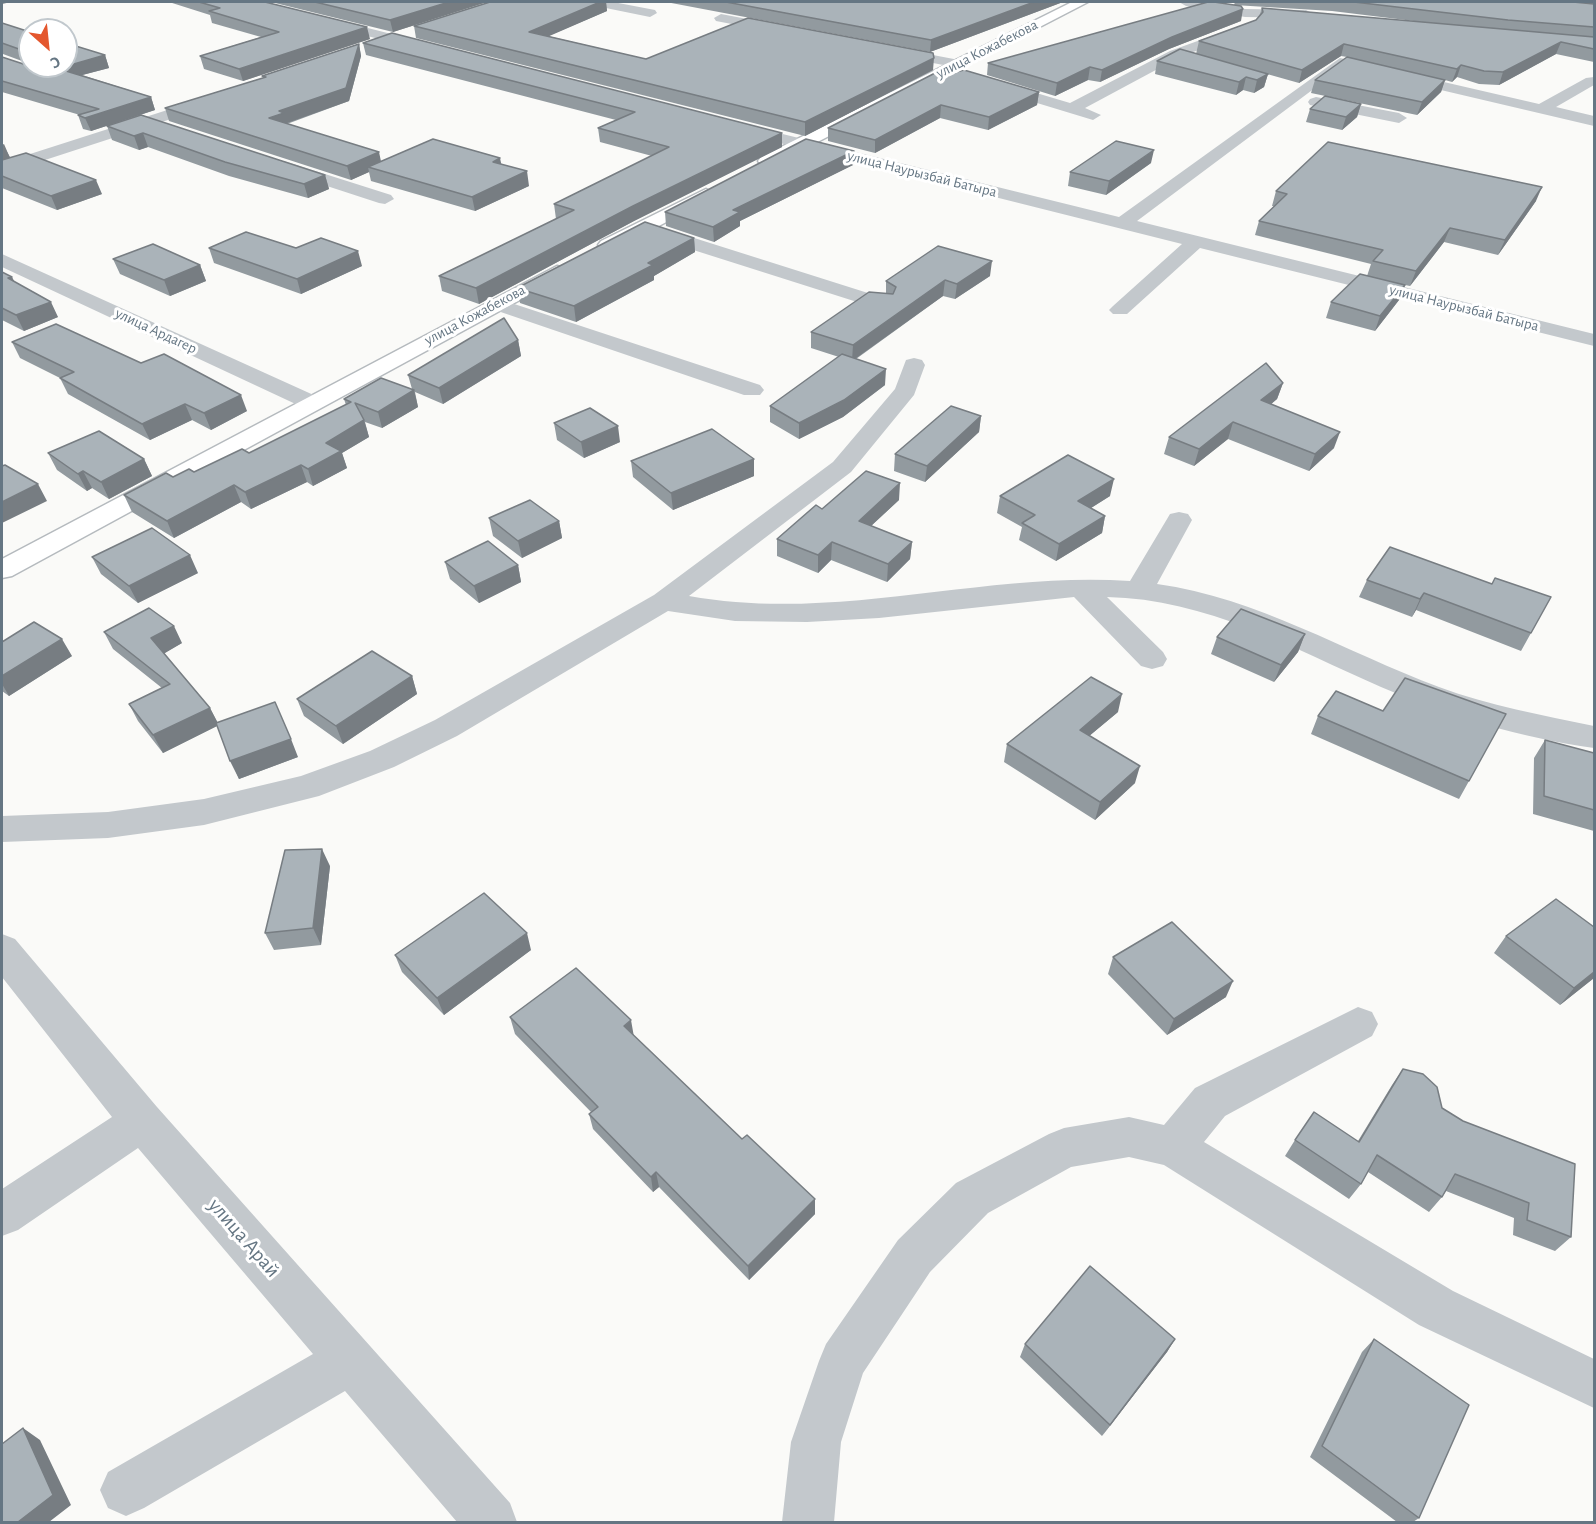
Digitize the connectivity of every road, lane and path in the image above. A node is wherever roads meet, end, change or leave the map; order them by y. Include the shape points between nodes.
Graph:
1 (251, 2) edge
2 (596, 2) edge
3 (1077, 2) edge
4 (1186, 2) edge
5 (651, 12) dead end
6 (1245, 13) junction
7 (1323, 16) edge
8 (721, 18) dead end
9 (417, 32) edge
10 (800, 33) edge
11 (396, 39) junction
12 (373, 47) edge
13 (879, 48) edge
14 (442, 51) edge
15 (1175, 54) junction
16 (1198, 60) edge
17 (963, 73) junction
18 (1591, 81) dead end
19 (1278, 83) edge
20 (1295, 93) junction
21 (227, 95) edge
22 (1071, 109) junction
23 (1541, 109) junction
24 (1102, 118) dead end
25 (1399, 118) dead end
26 (1594, 121) edge
27 (149, 122) junction
28 (720, 123) edge
29 (171, 129) edge
30 (801, 144) junction
31 (273, 162) edge
32 (2, 169) edge
33 (748, 171) edge
34 (727, 183) edge
35 (385, 199) dead end
36 (1121, 224) junction
37 (642, 227) junction
38 (1195, 242) junction
39 (2, 260) edge
40 (496, 304) junction
41 (883, 304) edge
42 (1120, 310) dead end
43 (1594, 340) edge
44 (914, 365) dead end
45 (752, 390) dead end
46 (310, 402) junction
47 (1179, 520) dead end
48 (2, 570) edge
49 (1082, 589) junction
50 (1139, 590) junction
51 (664, 602) junction
52 (1152, 659) dead end
53 (1594, 737) edge
54 (2, 830) edge
55 (2, 950) edge
56 (1358, 1024) dead end
57 (142, 1121) junction
58 (1173, 1146) junction
59 (2, 1214) edge
60 (351, 1360) junction
61 (1594, 1384) edge
62 (126, 1490) dead end
63 (491, 1522) edge
64 (808, 1522) edge

1 - 11 street
2 - 5 street
3 - 17 main road, улица Кожабекова
4 - 6 street
6 - 7 street
6 - 15 street via 1251,22 1247,27
8 - 10 street
9 - 11 street
11 - 12 street
11 - 14 street
13 - 17 street
15 - 16 street
15 - 22 street
17 - 22 street
17 - 30 main road, улица Кожабекова
18 - 23 street
19 - 20 street
20 - 23 street via 1340,62
20 - 25 street
20 - 36 street
21 - 27 street
22 - 24 street
23 - 26 street
27 - 29 street
27 - 32 street
28 - 30 street, улица Наурызбай Батыра
30 - 33 main road, улица Кожабекова
30 - 36 street, улица Наурызбай Батыра
31 - 35 street
34 - 37 main road, улица Кожабекова
36 - 38 street, улица Наурызбай Батыра
37 - 40 main road, улица Кожабекова
37 - 41 street
38 - 42 street
38 - 43 street, улица Наурызбай Батыра
39 - 46 street, улица Ардагер
40 - 45 street
40 - 46 main road, улица Кожабекова
44 - 51 street via 906,390 842,467
46 - 48 main road, улица Кожабекова
47 - 50 street
49 - 50 street
49 - 51 street via 778,614 703,610
49 - 52 street
50 - 53 street via 1193,600 1252,619 1427,694 1497,718
51 - 54 street via 446,728 382,759 307,787 204,812 108,825
55 - 57 street, улица Арай
56 - 58 street via 1210,1102
57 - 59 street
57 - 60 street, улица Арай
58 - 61 street via 1436,1308
58 - 64 street via 1129,1137 1064,1148 972,1198 914,1256 843,1361 816,1442
60 - 62 street
60 - 63 street, улица Арай

